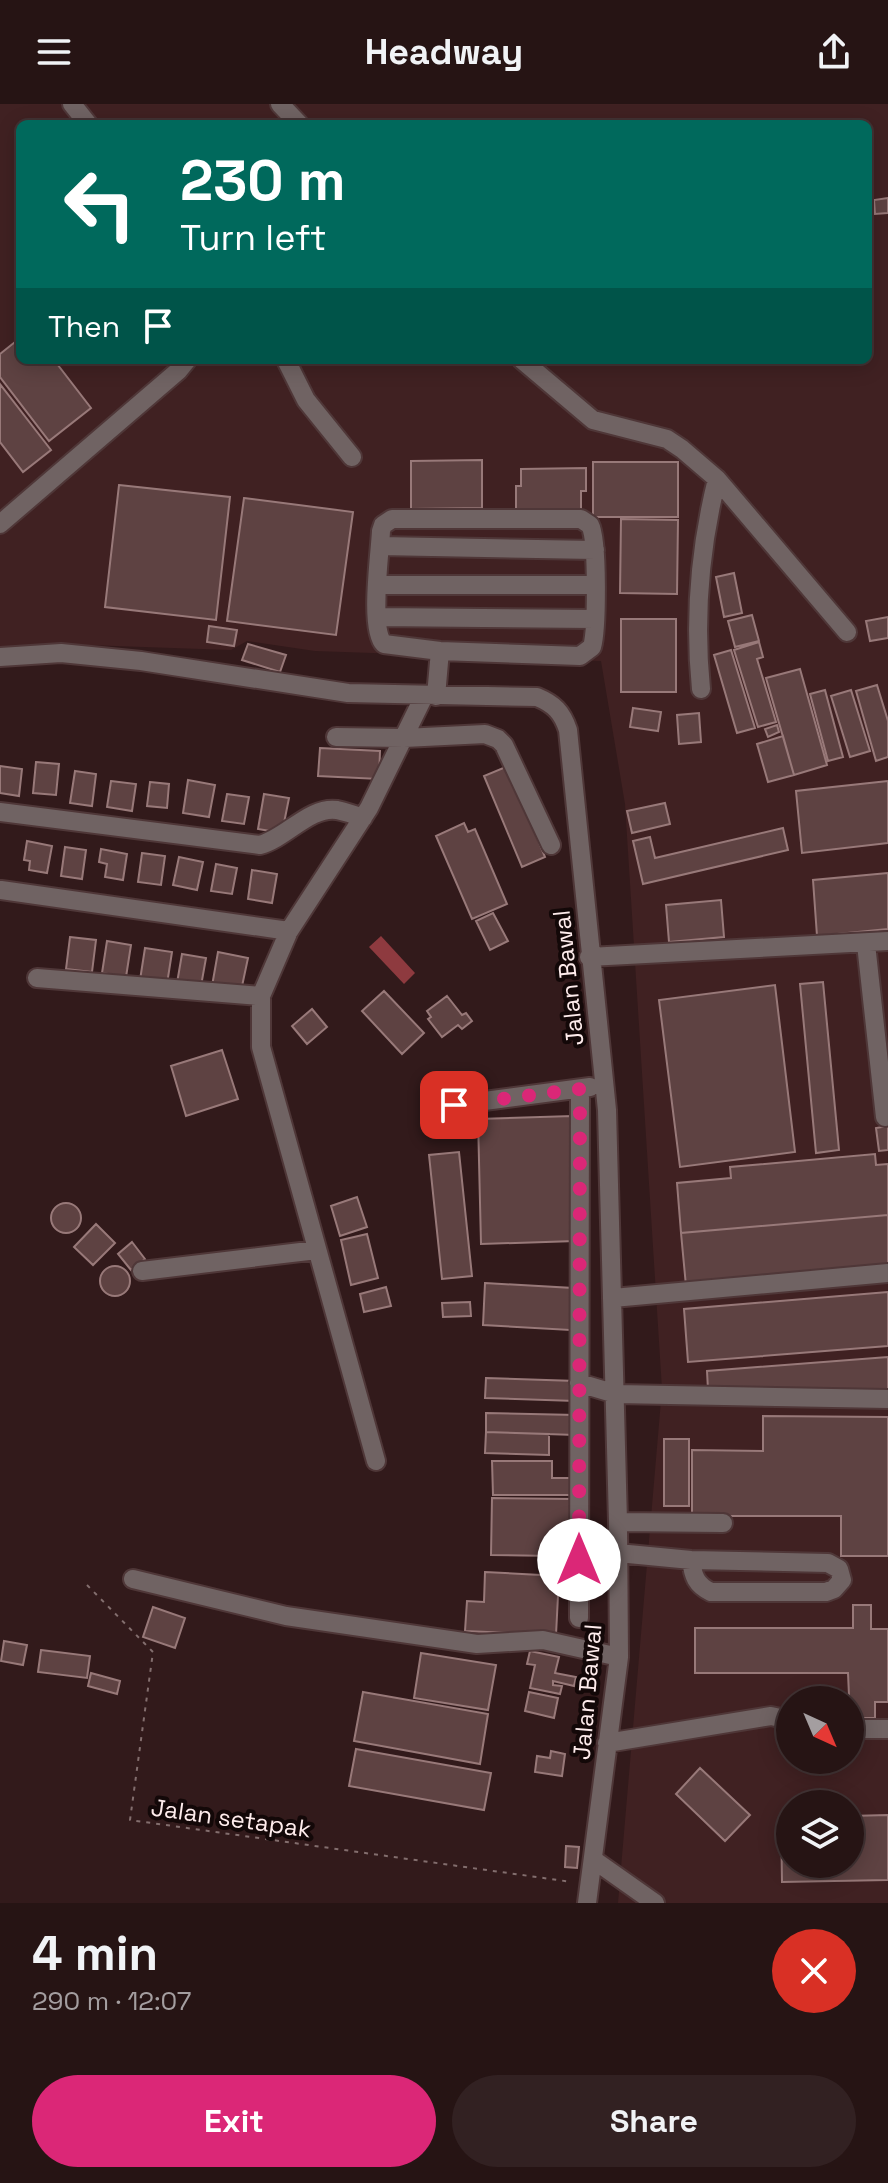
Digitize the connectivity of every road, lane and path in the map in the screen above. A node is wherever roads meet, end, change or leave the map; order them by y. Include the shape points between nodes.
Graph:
1 (72, 104) edge
2 (280, 104) edge
3 (85, 120) edge
4 (295, 120) edge
5 (184, 364) edge
6 (288, 364) edge
7 (527, 364) edge
8 (352, 457) dead end
9 (717, 479) junction
10 (0, 524) edge
11 (380, 546) junction
12 (595, 550) junction
13 (378, 585) junction
14 (595, 585) junction
15 (377, 617) junction
16 (595, 619) junction
17 (847, 632) dead end
18 (440, 651) junction
19 (0, 657) edge
20 (701, 689) dead end
21 (430, 696) junction
22 (336, 737) dead end
23 (404, 738) junction
24 (0, 812) edge
25 (363, 818) junction
26 (551, 845) dead end
27 (1, 890) edge
28 (289, 931) junction
29 (888, 941) edge
30 (866, 944) junction
31 (589, 957) junction
32 (37, 978) dead end
33 (261, 996) junction
34 (604, 1084) junction
35 (580, 1089) junction
36 (454, 1105) dead end
37 (885, 1117) dead end
38 (317, 1250) junction
39 (142, 1271) dead end
40 (888, 1273) edge
41 (613, 1298) junction
42 (579, 1383) junction
43 (616, 1394) junction
44 (888, 1399) edge
45 (376, 1461) dead end
46 (618, 1522) junction
47 (723, 1523) dead end
48 (618, 1553) junction
49 (691, 1560) junction
50 (133, 1579) dead end
51 (87, 1585) dead end
52 (579, 1618) dead end
53 (619, 1657) junction
54 (776, 1717) edge
55 (864, 1729) edge
56 (888, 1729) edge
57 (607, 1743) junction
58 (594, 1860) junction
59 (588, 1894) edge
60 (655, 1903) edge

1 - 3 street
2 - 4 street
5 - 10 street
6 - 8 street via 306,400
7 - 9 street via 593,420 667,439
9 - 17 street
9 - 20 street via 698,596
11 - 12 street
11 - 12 street via 383,525 392,519 581,519 593,530
11 - 13 street
12 - 14 street
13 - 14 street
13 - 15 street
14 - 16 street
15 - 16 street
15 - 18 street via 384,644
16 - 18 street via 592,647 580,656
18 - 21 street
19 - 21 street, Jalan Bawal via 61,653 348,693
21 - 23 street
21 - 31 street, Jalan Bawal via 537,697 563,715
22 - 23 street
23 - 25 street
23 - 26 street via 485,734 498,739
24 - 25 street via 260,845 325,811
25 - 28 street
27 - 28 street
28 - 33 street
29 - 30 street
30 - 31 street
30 - 37 street
31 - 34 street, Jalan Bawal
32 - 33 street
33 - 38 street via 261,1047
34 - 35 street
34 - 41 street, Jalan Bawal
35 - 36 street
35 - 42 street
38 - 39 street
38 - 45 street
40 - 41 street
41 - 43 street, Jalan Bawal
42 - 43 street
42 - 52 street
43 - 44 street
43 - 46 street, Jalan Bawal
46 - 47 street
46 - 48 street, Jalan Bawal
48 - 49 street
48 - 53 street, Jalan Bawal
49 - 49 street via 828,1563 839,1569 842,1580 826,1592 711,1592 693,1577
50 - 53 street via 286,1616 477,1644 543,1640
51 - 59 path, Jalan setapak via 153,1652 130,1820
53 - 57 street, Jalan Bawal
54 - 57 street
55 - 56 street
57 - 58 street, Jalan Bawal
58 - 59 street, Jalan Bawal
58 - 60 street

